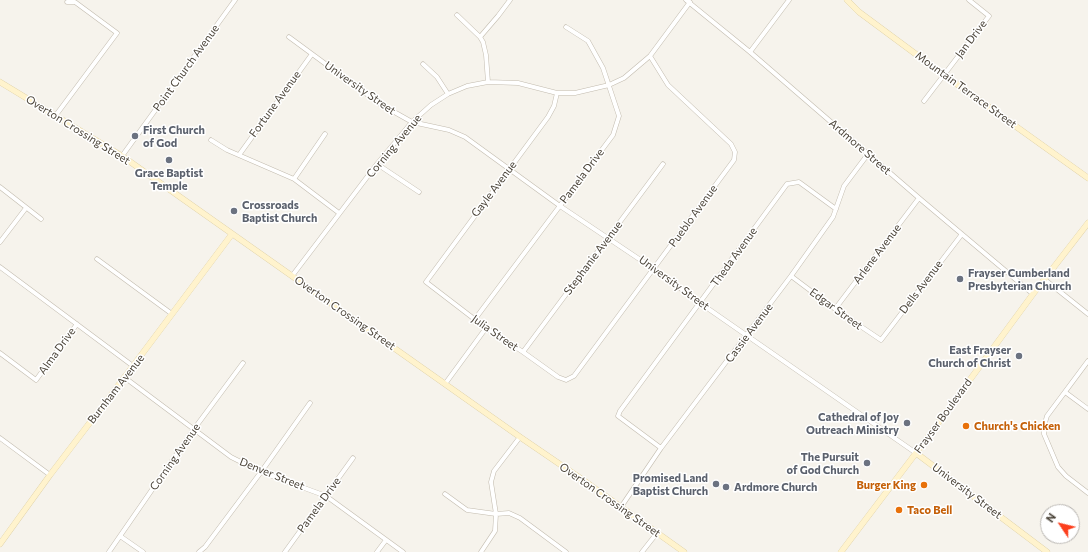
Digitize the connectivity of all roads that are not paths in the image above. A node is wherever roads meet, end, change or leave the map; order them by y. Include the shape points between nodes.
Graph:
1 (235, 0) edge
2 (510, 0) edge
3 (789, 0) edge
4 (847, 0) edge
5 (969, 0) edge
6 (688, 1) edge
7 (67, 2) dead end
8 (457, 15) dead end
9 (566, 27) dead end
10 (289, 36) dead end
11 (480, 37) junction
12 (750, 52) junction
13 (312, 54) junction
14 (650, 56) junction
15 (423, 64) dead end
16 (944, 75) junction
17 (0, 82) edge
18 (488, 82) junction
19 (608, 85) junction
20 (557, 93) junction
21 (448, 94) junction
22 (924, 101) dead end
23 (56, 115) junction
24 (412, 122) junction
25 (325, 134) dead end
26 (211, 140) dead end
27 (868, 154) junction
28 (238, 155) junction
29 (122, 156) junction
30 (377, 164) junction
31 (663, 164) dead end
32 (509, 169) junction
33 (1088, 178) edge
34 (294, 180) junction
35 (0, 187) edge
36 (419, 192) dead end
37 (919, 198) junction
38 (560, 206) junction
39 (26, 208) junction
40 (836, 209) junction
41 (339, 213) junction
42 (41, 219) dead end
43 (1088, 223) edge
44 (232, 234) junction
45 (962, 234) junction
46 (608, 238) junction
47 (0, 242) edge
48 (97, 259) dead end
49 (0, 267) edge
50 (654, 269) junction
51 (292, 276) junction
52 (791, 276) junction
53 (1044, 280) junction
54 (426, 282) joint
55 (1033, 294) junction
56 (700, 303) junction
57 (835, 309) junction
58 (172, 314) junction
59 (1088, 314) edge
60 (475, 319) junction
61 (77, 324) junction
62 (486, 328) junction
63 (747, 335) junction
64 (881, 340) joint
65 (523, 352) junction
66 (0, 354) edge
67 (1088, 361) edge
68 (243, 363) dead end
69 (134, 366) junction
70 (124, 377) junction
71 (566, 380) joint
72 (445, 384) junction
73 (1065, 392) junction
74 (310, 403) dead end
75 (1088, 409) edge
76 (194, 429) junction
77 (520, 437) junction
78 (0, 438) edge
79 (661, 448) junction
80 (916, 453) junction
81 (354, 458) dead end
82 (261, 472) junction
83 (50, 475) junction
84 (1088, 493) edge
85 (445, 494) dead end
86 (326, 496) junction
87 (621, 507) junction
88 (496, 514) junction
89 (657, 533) junction
90 (120, 536) junction
91 (386, 540) junction
92 (0, 544) edge
93 (109, 552) edge
94 (143, 552) edge
95 (199, 552) edge
96 (285, 552) edge
97 (377, 552) edge
98 (403, 552) edge
99 (480, 552) edge
100 (566, 552) edge
101 (642, 552) edge
102 (684, 552) edge
103 (841, 552) edge
104 (1047, 552) edge

1 - 29 street, Point Church Avenue
2 - 11 street
3 - 12 street
4 - 16 street, Mountain Terrace Street via 859,12
5 - 16 street, Jan Drive via 989,16
6 - 12 street, Ardmore Street
6 - 14 street, Corning Avenue
7 - 23 street via 75,2 117,33
8 - 11 street
9 - 19 street, Pamela Drive via 588,41 603,68
10 - 13 street, University Street
11 - 18 street via 486,55
12 - 27 street, Ardmore Street
13 - 24 street, University Street via 380,104
13 - 28 street, Fortune Avenue
14 - 19 street, Corning Avenue via 624,78
14 - 50 street, Pueblo Avenue via 668,85 730,144 735,152 734,160
15 - 21 street via 437,77
16 - 22 street, Jan Drive
16 - 33 street, Mountain Terrace Street
17 - 23 street, Overton Crossing Street
18 - 20 street, Corning Avenue via 518,83
18 - 21 street, Corning Avenue via 467,86
19 - 20 street, Corning Avenue via 575,94
19 - 38 street, Pamela Drive via 619,116 613,135
20 - 32 street, Gayle Avenue via 548,117
21 - 24 street, Corning Avenue
23 - 29 street, Overton Crossing Street
24 - 30 street, Corning Avenue
24 - 32 street, University Street via 454,132
25 - 34 street
26 - 28 street
27 - 37 street, Ardmore Street
27 - 40 street, Cassie Avenue via 844,186
28 - 34 street
29 - 44 street, Overton Crossing Street
30 - 36 street
30 - 41 street, Corning Avenue
31 - 46 street, Stephanie Avenue
32 - 38 street, University Street
32 - 54 street, Gayle Avenue
34 - 41 street
35 - 39 street
37 - 45 street, Ardmore Street
37 - 57 street, Arlene Avenue
38 - 46 street, University Street
38 - 60 street, Pamela Drive
39 - 42 street
39 - 47 street
40 - 52 street, Cassie Avenue via 834,217
40 - 56 street, Theda Avenue via 799,182 787,184
41 - 51 street, Corning Avenue
43 - 53 street, Frayser Boulevard
44 - 51 street, Overton Crossing Street
44 - 58 street, Burnham Avenue
45 - 55 street, Ardmore Street
45 - 64 street, Dells Avenue
46 - 50 street, University Street
46 - 65 street, Stephanie Avenue
48 - 58 street
49 - 61 street
50 - 56 street, University Street
50 - 71 street, Pueblo Avenue via 574,376
51 - 72 street, Overton Crossing Street
52 - 57 street, Edgar Street
52 - 63 street, Cassie Avenue
53 - 55 street, Frayser Boulevard
53 - 59 street
54 - 60 street, Julia Street
55 - 80 street, Frayser Boulevard
56 - 63 street, University Street
56 - 79 street, Theda Avenue via 618,416
57 - 64 street, Edgar Street
58 - 69 street, Burnham Avenue
60 - 62 street, Julia Street
61 - 66 street, Alma Drive via 36,380
61 - 69 street
62 - 65 street, Julia Street
62 - 72 street
63 - 79 street, Cassie Avenue
63 - 80 street, University Street
65 - 71 street, Julia Street
67 - 73 street
68 - 76 street, Corning Avenue
69 - 70 street, Burnham Avenue
70 - 76 street, Denver Street
70 - 83 street, Burnham Avenue
72 - 77 street, Overton Crossing Street
73 - 75 street
73 - 84 street via 1047,416 1044,434 1058,467
74 - 82 street
76 - 82 street, Denver Street via 231,457
76 - 90 street, Corning Avenue
77 - 87 street, Overton Crossing Street
77 - 88 street via 494,471 491,482
78 - 83 street
79 - 87 street, Cassie Avenue
80 - 103 street, Frayser Boulevard
80 - 104 street, University Street
81 - 86 street, Pamela Drive
82 - 86 street, Denver Street
82 - 95 street
83 - 92 street, Burnham Avenue
85 - 88 street via 467,510
86 - 91 street, Denver Street
86 - 96 street, Pamela Drive
87 - 89 street, Overton Crossing Street
88 - 99 street via 495,531
88 - 100 street via 509,513 520,518
89 - 101 street
89 - 102 street, Overton Crossing Street
90 - 93 street, Corning Avenue
90 - 94 street
91 - 97 street
91 - 98 street, Denver Street

